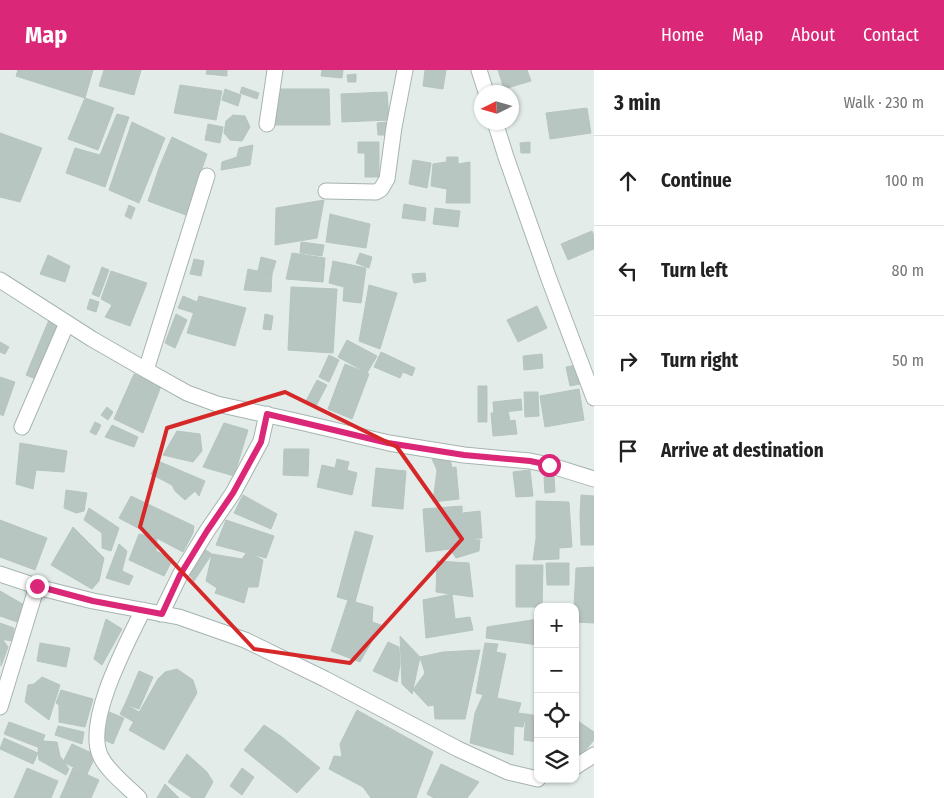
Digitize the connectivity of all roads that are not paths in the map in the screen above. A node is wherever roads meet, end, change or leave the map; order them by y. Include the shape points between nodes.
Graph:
1 (275, 70) edge
2 (404, 70) edge
3 (479, 70) edge
4 (484, 85) edge
5 (267, 124) dead end
6 (498, 130) edge
7 (206, 176) dead end
8 (326, 191) dead end
9 (0, 280) edge
10 (67, 323) junction
11 (146, 370) junction
12 (591, 381) edge
13 (594, 398) edge
14 (267, 414) junction
15 (22, 427) dead end
16 (594, 479) edge
17 (0, 574) edge
18 (37, 586) junction
19 (143, 610) junction
20 (162, 614) junction
21 (0, 707) edge
22 (594, 755) edge
23 (579, 765) edge
24 (534, 778) edge
25 (138, 798) edge

1 - 5 street
2 - 8 street via 384,186 376,192
3 - 4 street
6 - 12 street via 549,279
7 - 11 street
9 - 10 street
10 - 11 street
10 - 15 street
11 - 14 street via 217,404
12 - 13 street
14 - 16 street via 388,443 530,461
14 - 20 street via 261,442 233,493 180,575
17 - 18 street
18 - 19 street
18 - 21 street
19 - 20 street
19 - 25 street via 110,682 96,734 104,762
20 - 24 street via 245,640 466,753 508,772
22 - 23 street

